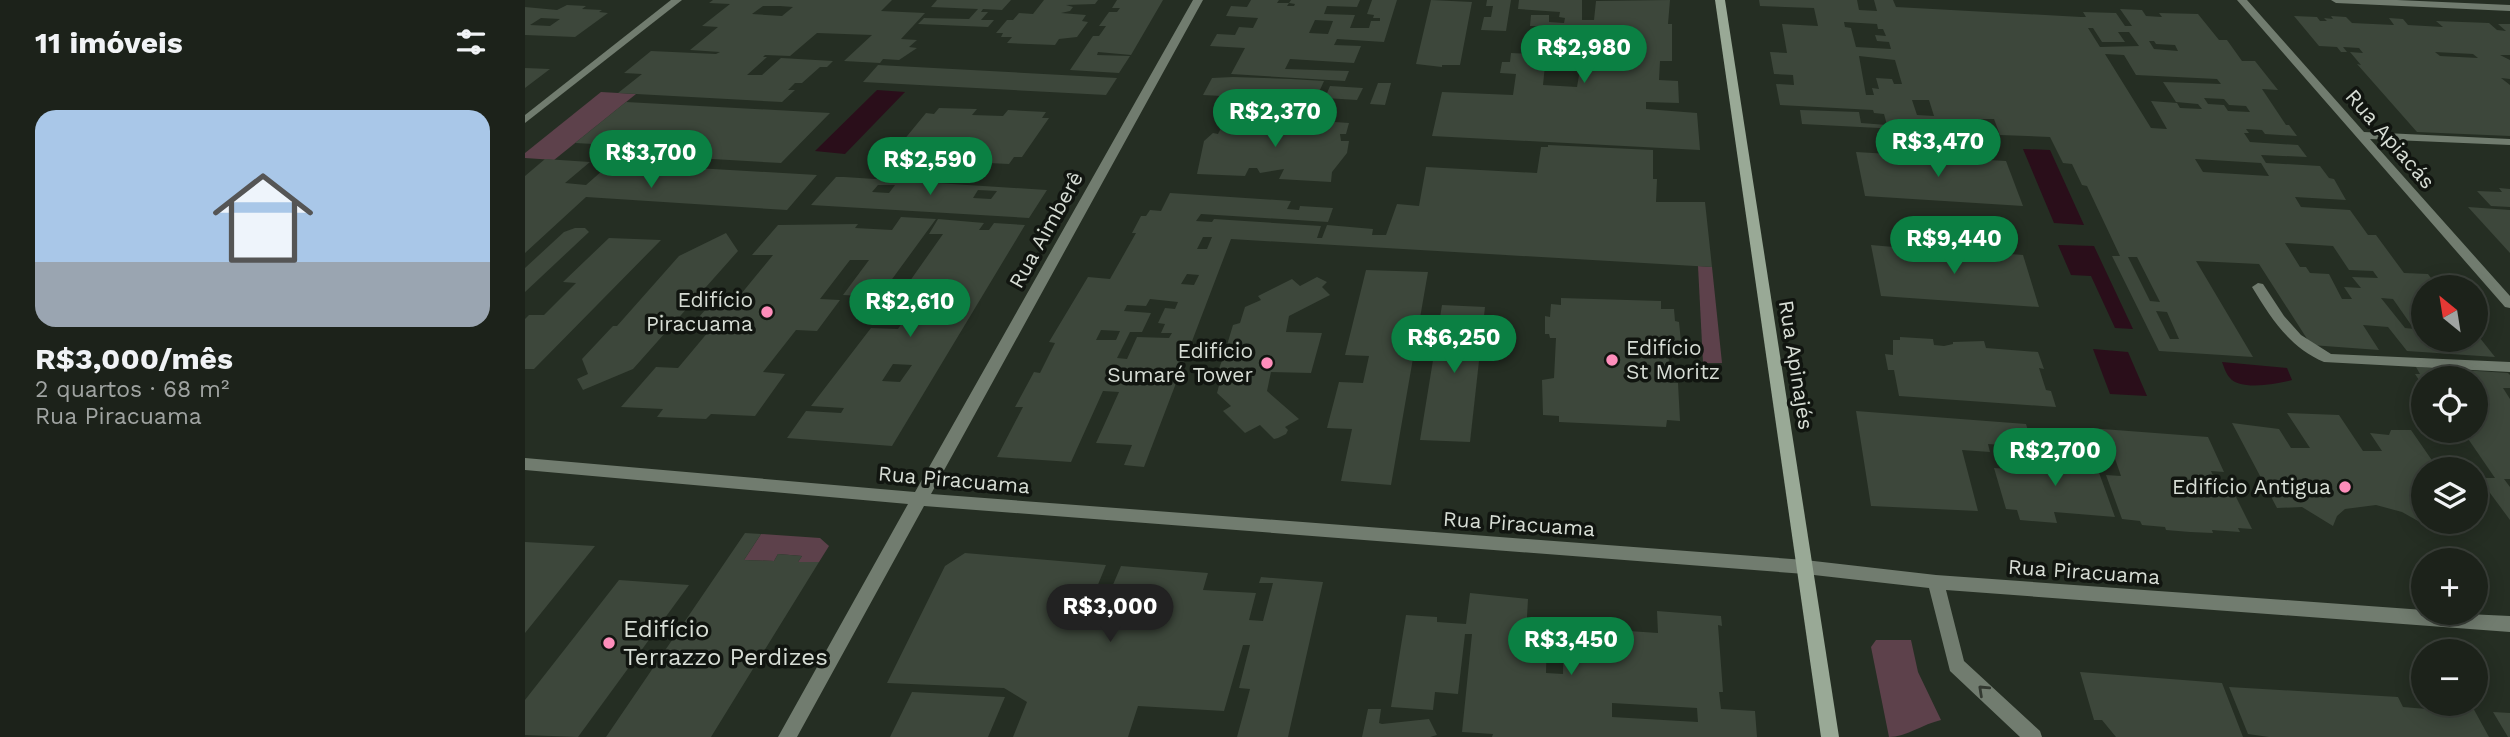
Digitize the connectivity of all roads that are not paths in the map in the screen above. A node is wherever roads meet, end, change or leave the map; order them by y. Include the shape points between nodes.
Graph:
1 (677, 0) edge
2 (1198, 0) edge
3 (1720, 0) edge
4 (2242, 0) edge
5 (2336, 0) edge
6 (2510, 8) edge
7 (525, 120) edge
8 (2361, 135) junction
9 (2510, 142) edge
10 (2258, 287) dead end
11 (2510, 304) edge
12 (2510, 368) edge
13 (525, 464) edge
14 (920, 499) junction
15 (1805, 567) junction
16 (1935, 582) junction
17 (2510, 624) edge
18 (787, 737) edge
19 (1830, 737) edge
20 (2033, 737) edge

1 - 7 street
2 - 14 street, Rua Aimberê
3 - 15 street, Rua Apinajés
4 - 8 street, Rua Apiacás
5 - 6 street
8 - 9 street
8 - 11 street, Rua Apiacás
10 - 12 street via 2292,337 2329,359
13 - 14 street, Rua Piracuama
14 - 15 street, Rua Piracuama
14 - 18 street, Rua Aimberê
15 - 16 street, Rua Piracuama
15 - 19 street, Rua Apinajés
16 - 17 street, Rua Piracuama
20 -> 16 street via 1956,665

